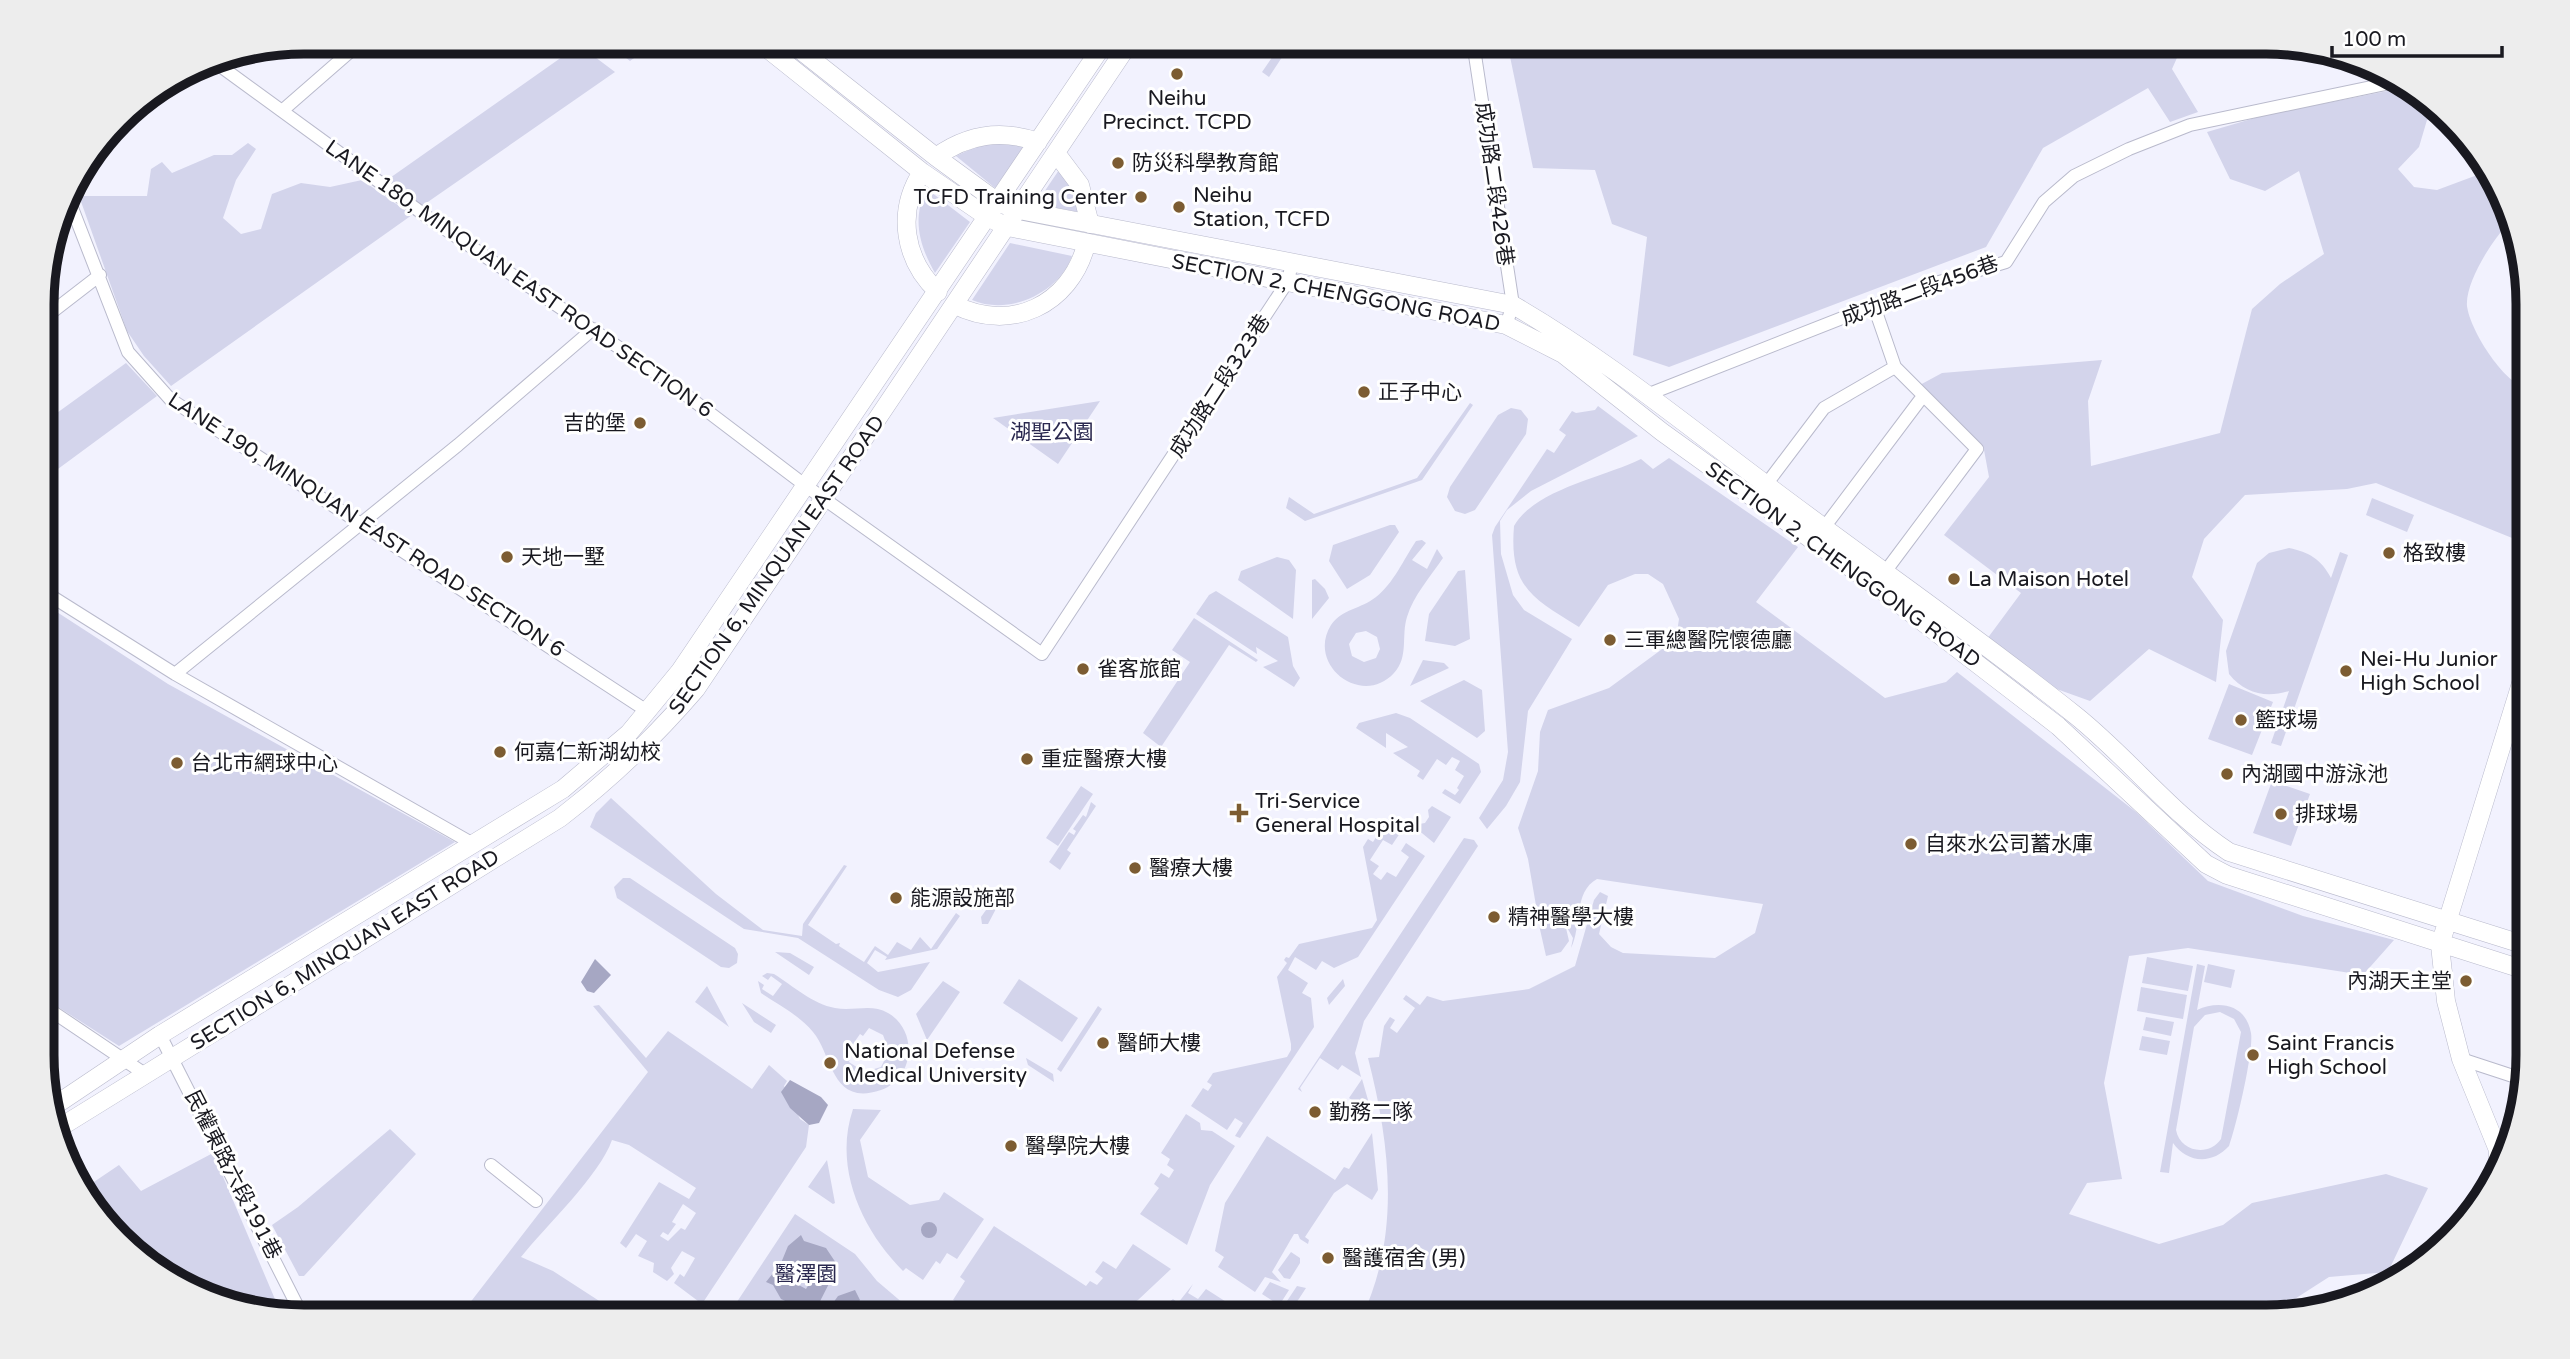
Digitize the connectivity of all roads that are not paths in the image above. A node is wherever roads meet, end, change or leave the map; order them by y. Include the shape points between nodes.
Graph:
1 (346, 54) edge
2 (774, 54) edge
3 (791, 54) edge
4 (808, 54) edge
5 (1097, 54) edge
6 (1122, 54) edge
7 (1475, 54) edge
8 (786, 63) junction
9 (224, 68) edge
10 (2384, 84) edge
11 (283, 110) junction
12 (1038, 142) junction
13 (1056, 153) junction
14 (936, 157) junction
15 (922, 172) junction
16 (999, 202) junction
17 (73, 209) edge
18 (1019, 210) junction
19 (989, 218) junction
20 (1090, 224) junction
21 (1007, 227) junction
22 (1086, 245) junction
23 (1292, 263) junction
24 (100, 275) junction
25 (1289, 281) junction
26 (938, 292) junction
27 (955, 305) junction
28 (1513, 305) junction
29 (1874, 306) junction
30 (55, 310) edge
31 (1506, 325) junction
32 (593, 329) junction
33 (1895, 367) junction
34 (1649, 394) junction
35 (1923, 396) junction
36 (806, 486) junction
37 (1760, 492) junction
38 (824, 499) junction
39 (361, 524) junction
40 (1820, 534) junction
41 (1885, 572) junction
42 (55, 599) edge
43 (1042, 654) joint
44 (175, 674) junction
45 (2516, 699) edge
46 (647, 711) junction
47 (475, 845) junction
48 (2446, 923) junction
49 (2516, 943) edge
50 (2440, 945) junction
51 (2516, 967) edge
52 (54, 1013) edge
53 (160, 1035) junction
54 (173, 1057) junction
55 (123, 1058) junction
56 (2461, 1059) junction
57 (145, 1074) junction
58 (2515, 1077) edge
59 (59, 1103) edge
60 (65, 1124) edge
61 (2497, 1149) edge
62 (491, 1165) dead end
63 (536, 1201) dead end
64 (297, 1305) edge

1 - 11 street
2 - 8 main road, SECTION 2, CHENGGONG ROAD
3 - 8 street
4 - 14 main road, SECTION 2, CHENGGONG ROAD
5 - 12 main road, SECTION 6, MINQUAN EAST ROAD
6 - 13 main road, SECTION 6, MINQUAN EAST ROAD
7 - 28 street, 成功路二段426巷
8 - 15 main road, SECTION 2, CHENGGONG ROAD
9 - 11 street, LANE 180, MINQUAN EAST ROAD SECTION 6
10 - 29 street, 成功路二段456巷 via 2190,125 2129,149 2074,176 2044,202 2006,262
11 - 32 street, LANE 180, MINQUAN EAST ROAD SECTION 6 via 426,216
12 - 14 main road via 1008,134 985,135 963,141
12 - 16 main road, SECTION 6, MINQUAN EAST ROAD
13 - 18 main road, SECTION 6, MINQUAN EAST ROAD
13 - 20 main road via 1080,185
14 - 16 main road, SECTION 2, CHENGGONG ROAD
15 - 19 main road, SECTION 2, CHENGGONG ROAD
15 - 26 main road via 909,200 906,233 917,266
16 - 18 main road, SECTION 2, CHENGGONG ROAD
16 - 19 main road, SECTION 6, MINQUAN EAST ROAD
17 - 24 street, LANE 190, MINQUAN EAST ROAD SECTION 6
18 - 20 main road, SECTION 2, CHENGGONG ROAD
18 - 21 main road, SECTION 6, MINQUAN EAST ROAD
19 - 21 main road, SECTION 2, CHENGGONG ROAD
19 - 26 main road, SECTION 6, MINQUAN EAST ROAD
20 - 23 main road, SECTION 2, CHENGGONG ROAD
21 - 22 main road, SECTION 2, CHENGGONG ROAD
21 - 27 main road, SECTION 6, MINQUAN EAST ROAD
22 - 25 main road, SECTION 2, CHENGGONG ROAD
22 - 27 main road via 1077,270 1062,290 1030,312 991,317
23 - 25 street, 成功路二段323巷
23 - 28 main road, SECTION 2, CHENGGONG ROAD
24 - 30 street
24 - 39 street, LANE 190, MINQUAN EAST ROAD SECTION 6 via 128,352 170,399
25 - 31 main road, SECTION 2, CHENGGONG ROAD
25 - 43 street, 成功路二段323巷
26 - 36 main road, SECTION 6, MINQUAN EAST ROAD
27 - 38 main road, SECTION 6, MINQUAN EAST ROAD
28 - 31 street, 成功路二段426巷
28 - 34 main road, SECTION 2, CHENGGONG ROAD
29 - 33 street
29 - 34 street, 成功路二段456巷
31 - 37 main road, SECTION 2, CHENGGONG ROAD via 1563,354
32 - 36 street, LANE 180, MINQUAN EAST ROAD SECTION 6
32 - 39 street
33 - 35 street
33 - 37 street via 1824,408
34 - 37 main road, SECTION 2, CHENGGONG ROAD
35 - 40 street
35 - 41 street via 1977,449
36 - 38 street, LANE 180, MINQUAN EAST ROAD SECTION 6
36 - 46 main road, SECTION 6, MINQUAN EAST ROAD via 680,671
37 - 40 main road, SECTION 2, CHENGGONG ROAD
38 - 43 street, LANE 180, MINQUAN EAST ROAD SECTION 6
38 - 54 main road, SECTION 6, MINQUAN EAST ROAD via 696,689 655,738 608,781 560,818 423,905
39 - 44 street
39 - 46 street, LANE 190, MINQUAN EAST ROAD SECTION 6
40 - 41 main road, SECTION 2, CHENGGONG ROAD
40 - 50 main road, SECTION 2, CHENGGONG ROAD via 2058,726 2206,864 2227,875
41 - 48 main road, SECTION 2, CHENGGONG ROAD via 2024,674 2106,743 2192,827 2229,852
42 - 44 street
44 - 47 street
45 - 48 main road
46 - 47 main road, SECTION 6, MINQUAN EAST ROAD via 629,733 563,789
47 - 53 main road, SECTION 6, MINQUAN EAST ROAD
48 - 49 main road, SECTION 2, CHENGGONG ROAD
48 - 50 main road
50 - 51 main road, SECTION 2, CHENGGONG ROAD
50 - 56 main road via 2446,1001
52 - 55 street
53 - 54 street, 民權東路六段191巷
53 - 55 main road, SECTION 6, MINQUAN EAST ROAD
54 - 57 main road, SECTION 6, MINQUAN EAST ROAD
54 - 64 street, 民權東路六段191巷
55 - 57 street
55 - 59 main road, SECTION 6, MINQUAN EAST ROAD
56 - 58 street
56 - 61 main road
57 - 60 main road, SECTION 6, MINQUAN EAST ROAD
62 - 63 street

